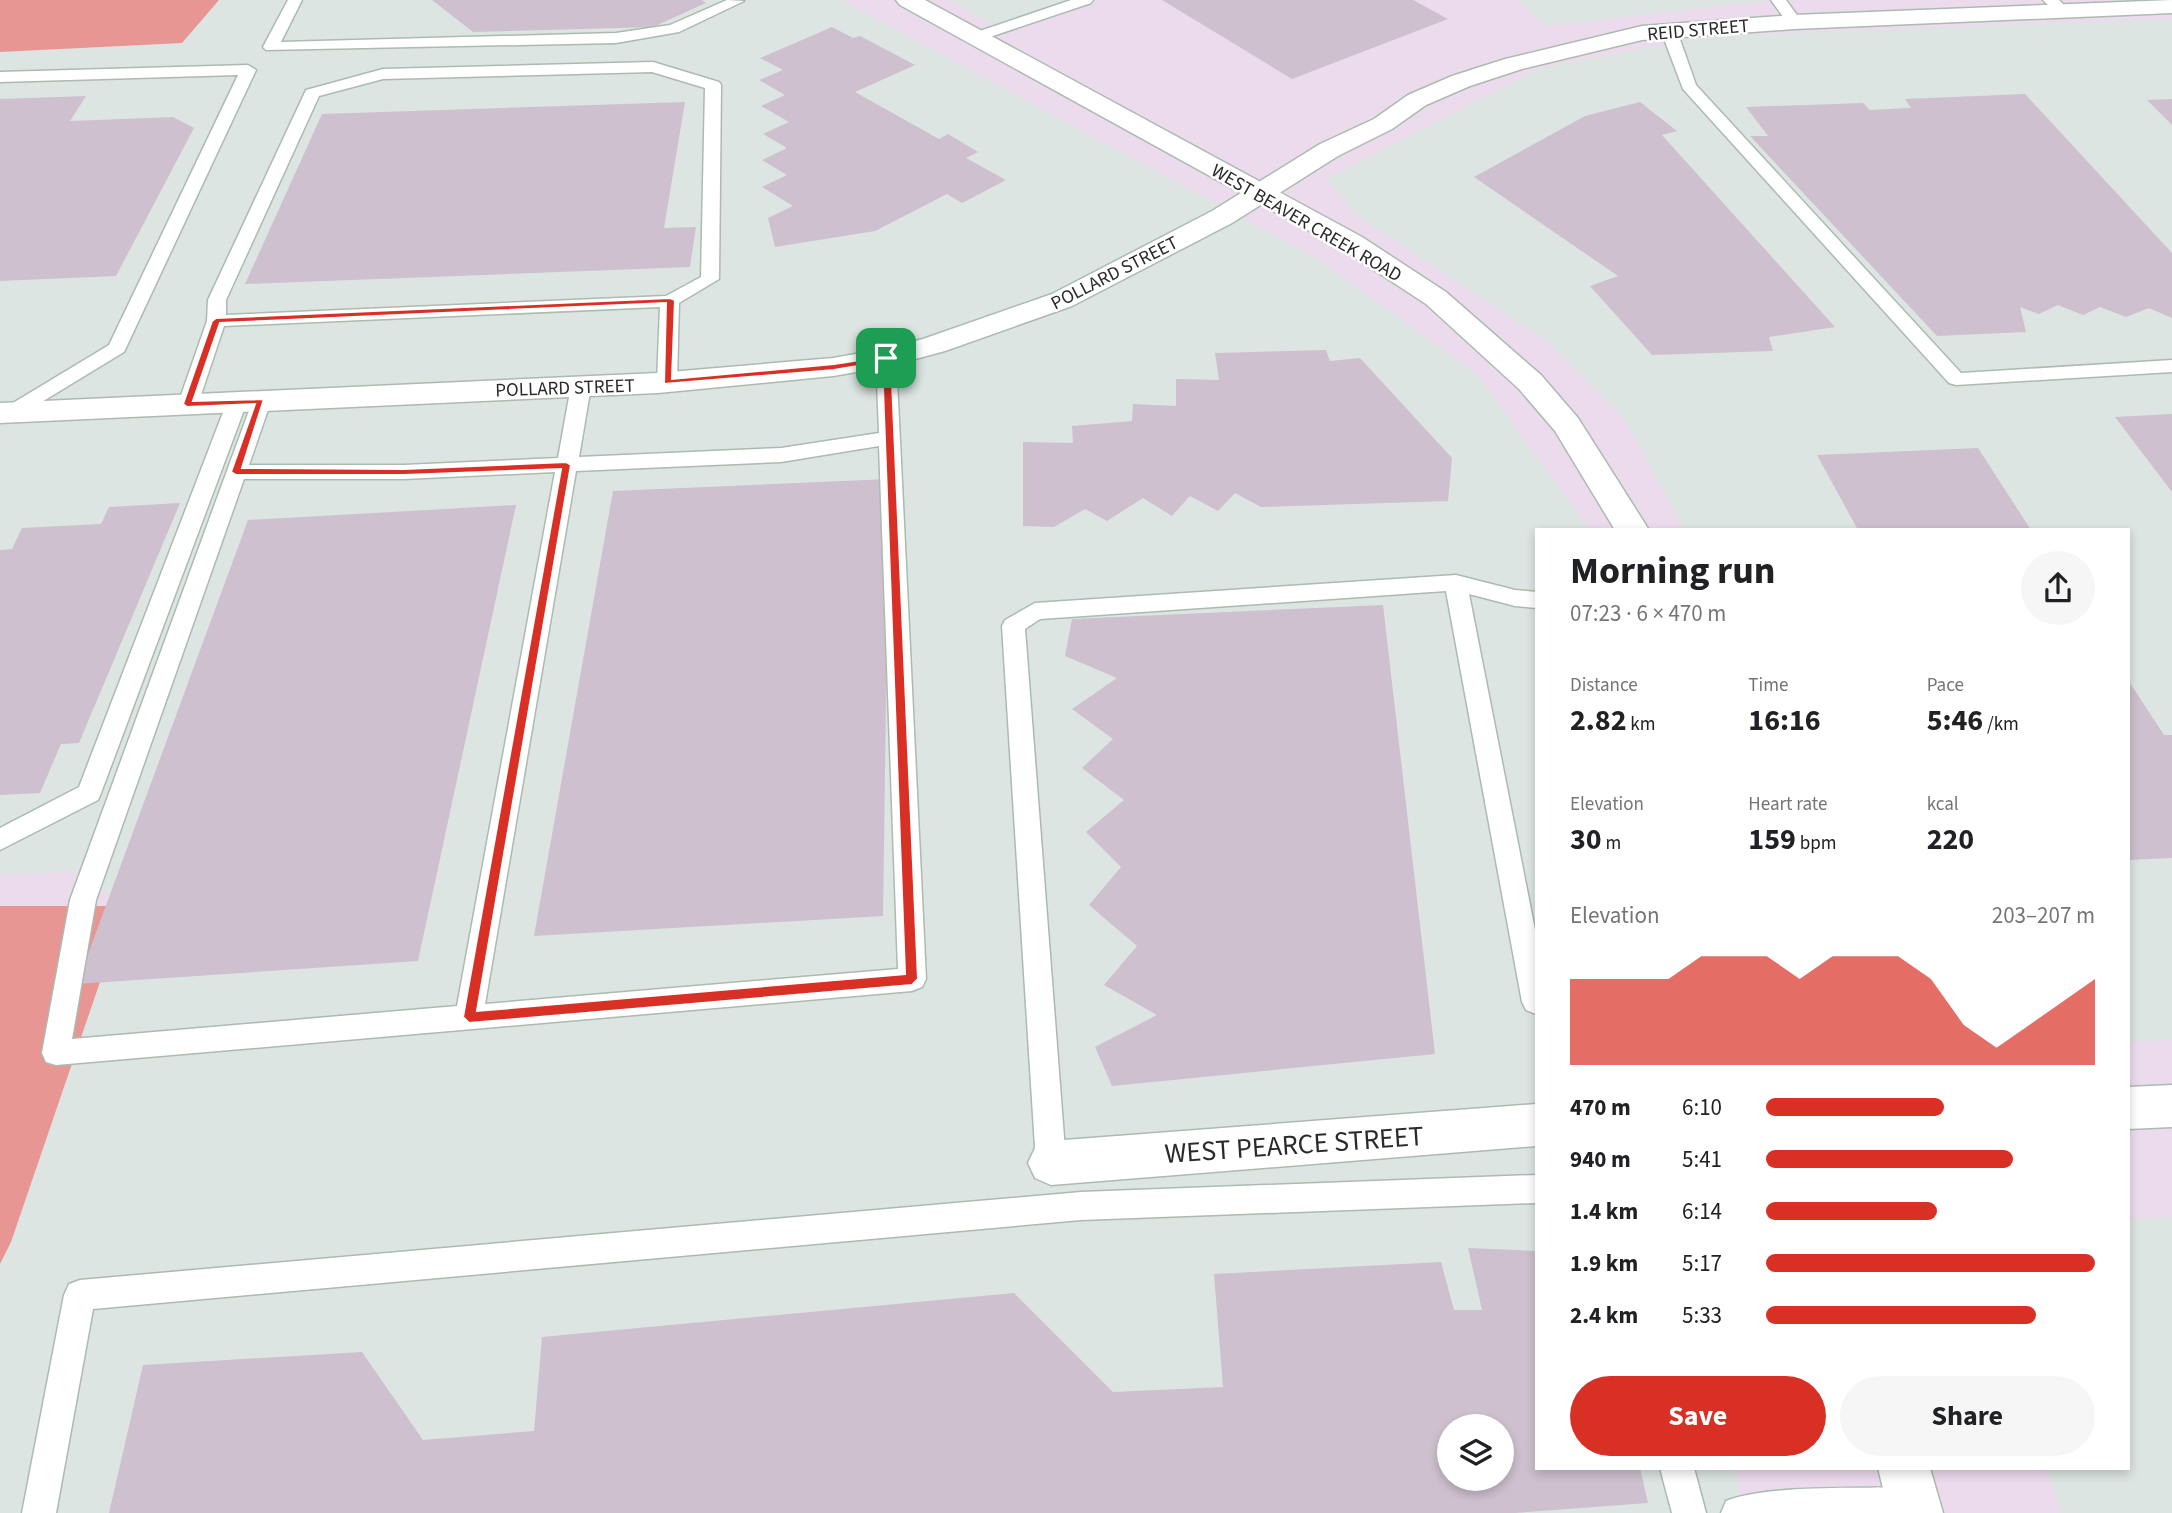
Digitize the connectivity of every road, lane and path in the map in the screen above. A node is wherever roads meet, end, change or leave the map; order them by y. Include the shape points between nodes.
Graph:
1 (295, 0) edge
2 (737, 0) edge
3 (908, 0) edge
4 (1086, 0) edge
5 (1777, 0) edge
6 (2056, 5) edge
7 (2172, 6) edge
8 (1794, 22) junction
9 (1669, 31) junction
10 (976, 37) junction
11 (0, 77) edge
12 (1261, 194) junction
13 (670, 300) junction
14 (216, 321) junction
15 (886, 358) junction
16 (2172, 366) edge
17 (667, 382) junction
18 (581, 386) junction
19 (249, 401) junction
20 (187, 404) junction
21 (5, 413) edge
22 (889, 438) junction
23 (566, 465) junction
24 (236, 472) junction
25 (1631, 528) edge
26 (1456, 583) junction
27 (1535, 600) edge
28 (0, 840) edge
29 (1535, 997) edge
30 (469, 1017) junction
31 (2172, 1106) edge
32 (2130, 1108) edge
33 (1535, 1125) edge
34 (1051, 1163) joint
35 (1535, 1189) edge
36 (1678, 1470) edge
37 (1911, 1495) edge
38 (39, 1513) edge
39 (1689, 1513) edge
40 (1738, 1513) edge

1 - 2 lane via 271,47 616,38 674,29
3 - 10 street, WEST BEAVER CREEK ROAD
4 - 10 lane
5 - 8 lane
6 - 7 street, REID STREET
6 - 8 street, REID STREET
8 - 9 street, REID STREET
9 - 12 street, REID STREET via 1582,46 1461,81 1417,100
9 - 16 lane via 1689,86 1956,379
10 - 12 street, WEST BEAVER CREEK ROAD
11 - 21 lane via 248,70 117,348
12 - 15 street, POLLARD STREET via 1062,300
12 - 25 street, WEST BEAVER CREEK ROAD via 1352,243 1436,298 1530,382 1567,425
13 - 14 lane
13 - 14 lane via 710,279 713,85 653,67 383,74 312,93 217,300
13 - 17 lane
14 - 20 lane
15 - 17 street, POLLARD STREET
15 - 22 lane
17 - 18 street, POLLARD STREET
18 - 19 street, POLLARD STREET
18 - 23 lane
19 - 20 street, POLLARD STREET
19 - 24 lane
19 - 28 lane via 89,793
20 - 21 street, POLLARD STREET
22 - 23 lane via 780,455
22 - 30 lane via 912,979
23 - 24 lane via 404,472
23 - 30 lane
24 - 30 lane via 83,900 55,1053
26 - 27 lane
26 - 29 lane
26 - 34 lane via 1035,611 1013,626
31 - 32 street
33 - 34 street, WEST PEARCE STREET
35 - 38 lane via 1081,1206 80,1296
36 - 39 lane
37 - 40 lane

